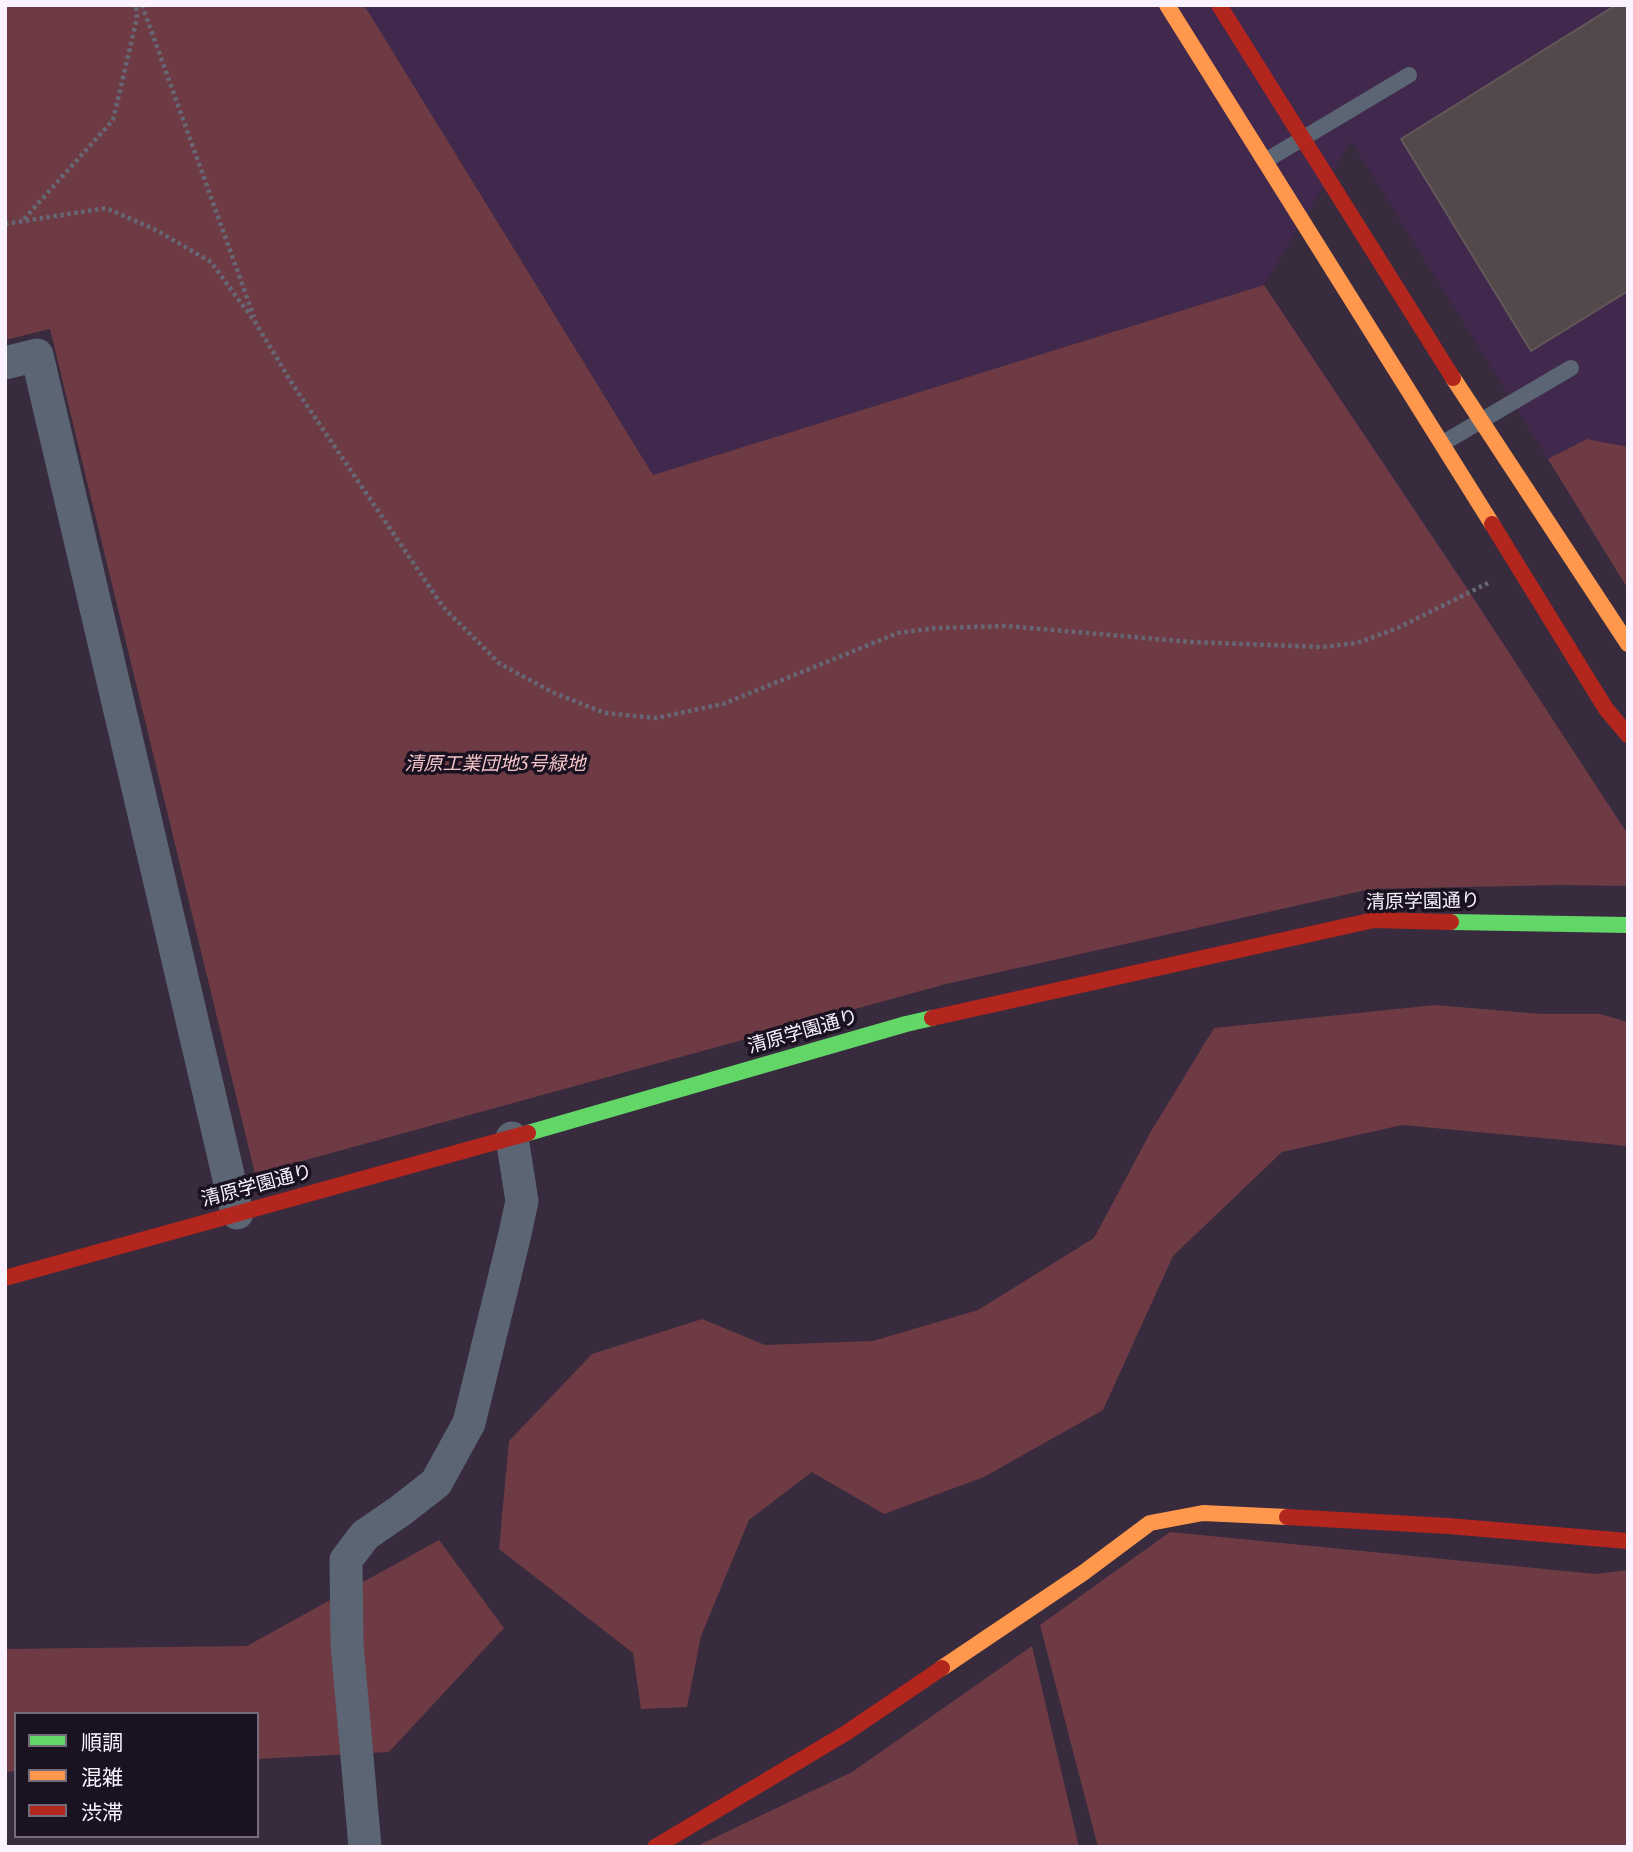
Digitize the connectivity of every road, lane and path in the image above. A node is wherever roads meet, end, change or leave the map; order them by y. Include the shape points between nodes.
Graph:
1 (136, 5) edge
2 (142, 5) edge
3 (1167, 5) edge
4 (1219, 5) edge
5 (1409, 75) dead end
6 (1303, 139) junction
7 (1265, 160) junction
8 (24, 220) junction
9 (5, 224) edge
10 (256, 322) junction
11 (5, 363) edge
12 (1571, 368) dead end
13 (1480, 422) junction
14 (1443, 443) junction
15 (1496, 579) dead end
16 (1628, 644) edge
17 (1628, 735) edge
18 (1628, 925) edge
19 (512, 1138) junction
20 (237, 1213) junction
21 (5, 1278) edge
22 (1628, 1541) edge
23 (365, 1847) edge
24 (655, 1847) edge

1 - 8 path via 137,18 113,120
2 - 10 path
3 - 7 street
4 - 6 street
5 - 6 lane
6 - 7 lane
6 - 13 street
7 - 14 street
8 - 9 path
8 - 10 path via 106,208 211,262
10 - 15 path via 293,385 443,607 500,664 605,713 656,718 723,704 898,633 936,628 1007,626 1205,643 1322,647 1357,643 1398,628
11 - 20 street via 37,355
12 - 13 lane
13 - 14 lane
13 - 16 street
14 - 17 street via 1606,709
18 - 19 street, 清原学園通り via 1374,920 906,1024
19 - 20 street, 清原学園通り
19 - 23 street via 522,1201 469,1423 436,1483 365,1535 346,1560 347,1644
20 - 21 street, 清原学園通り
22 - 24 street via 1203,1513 1150,1523 846,1733

